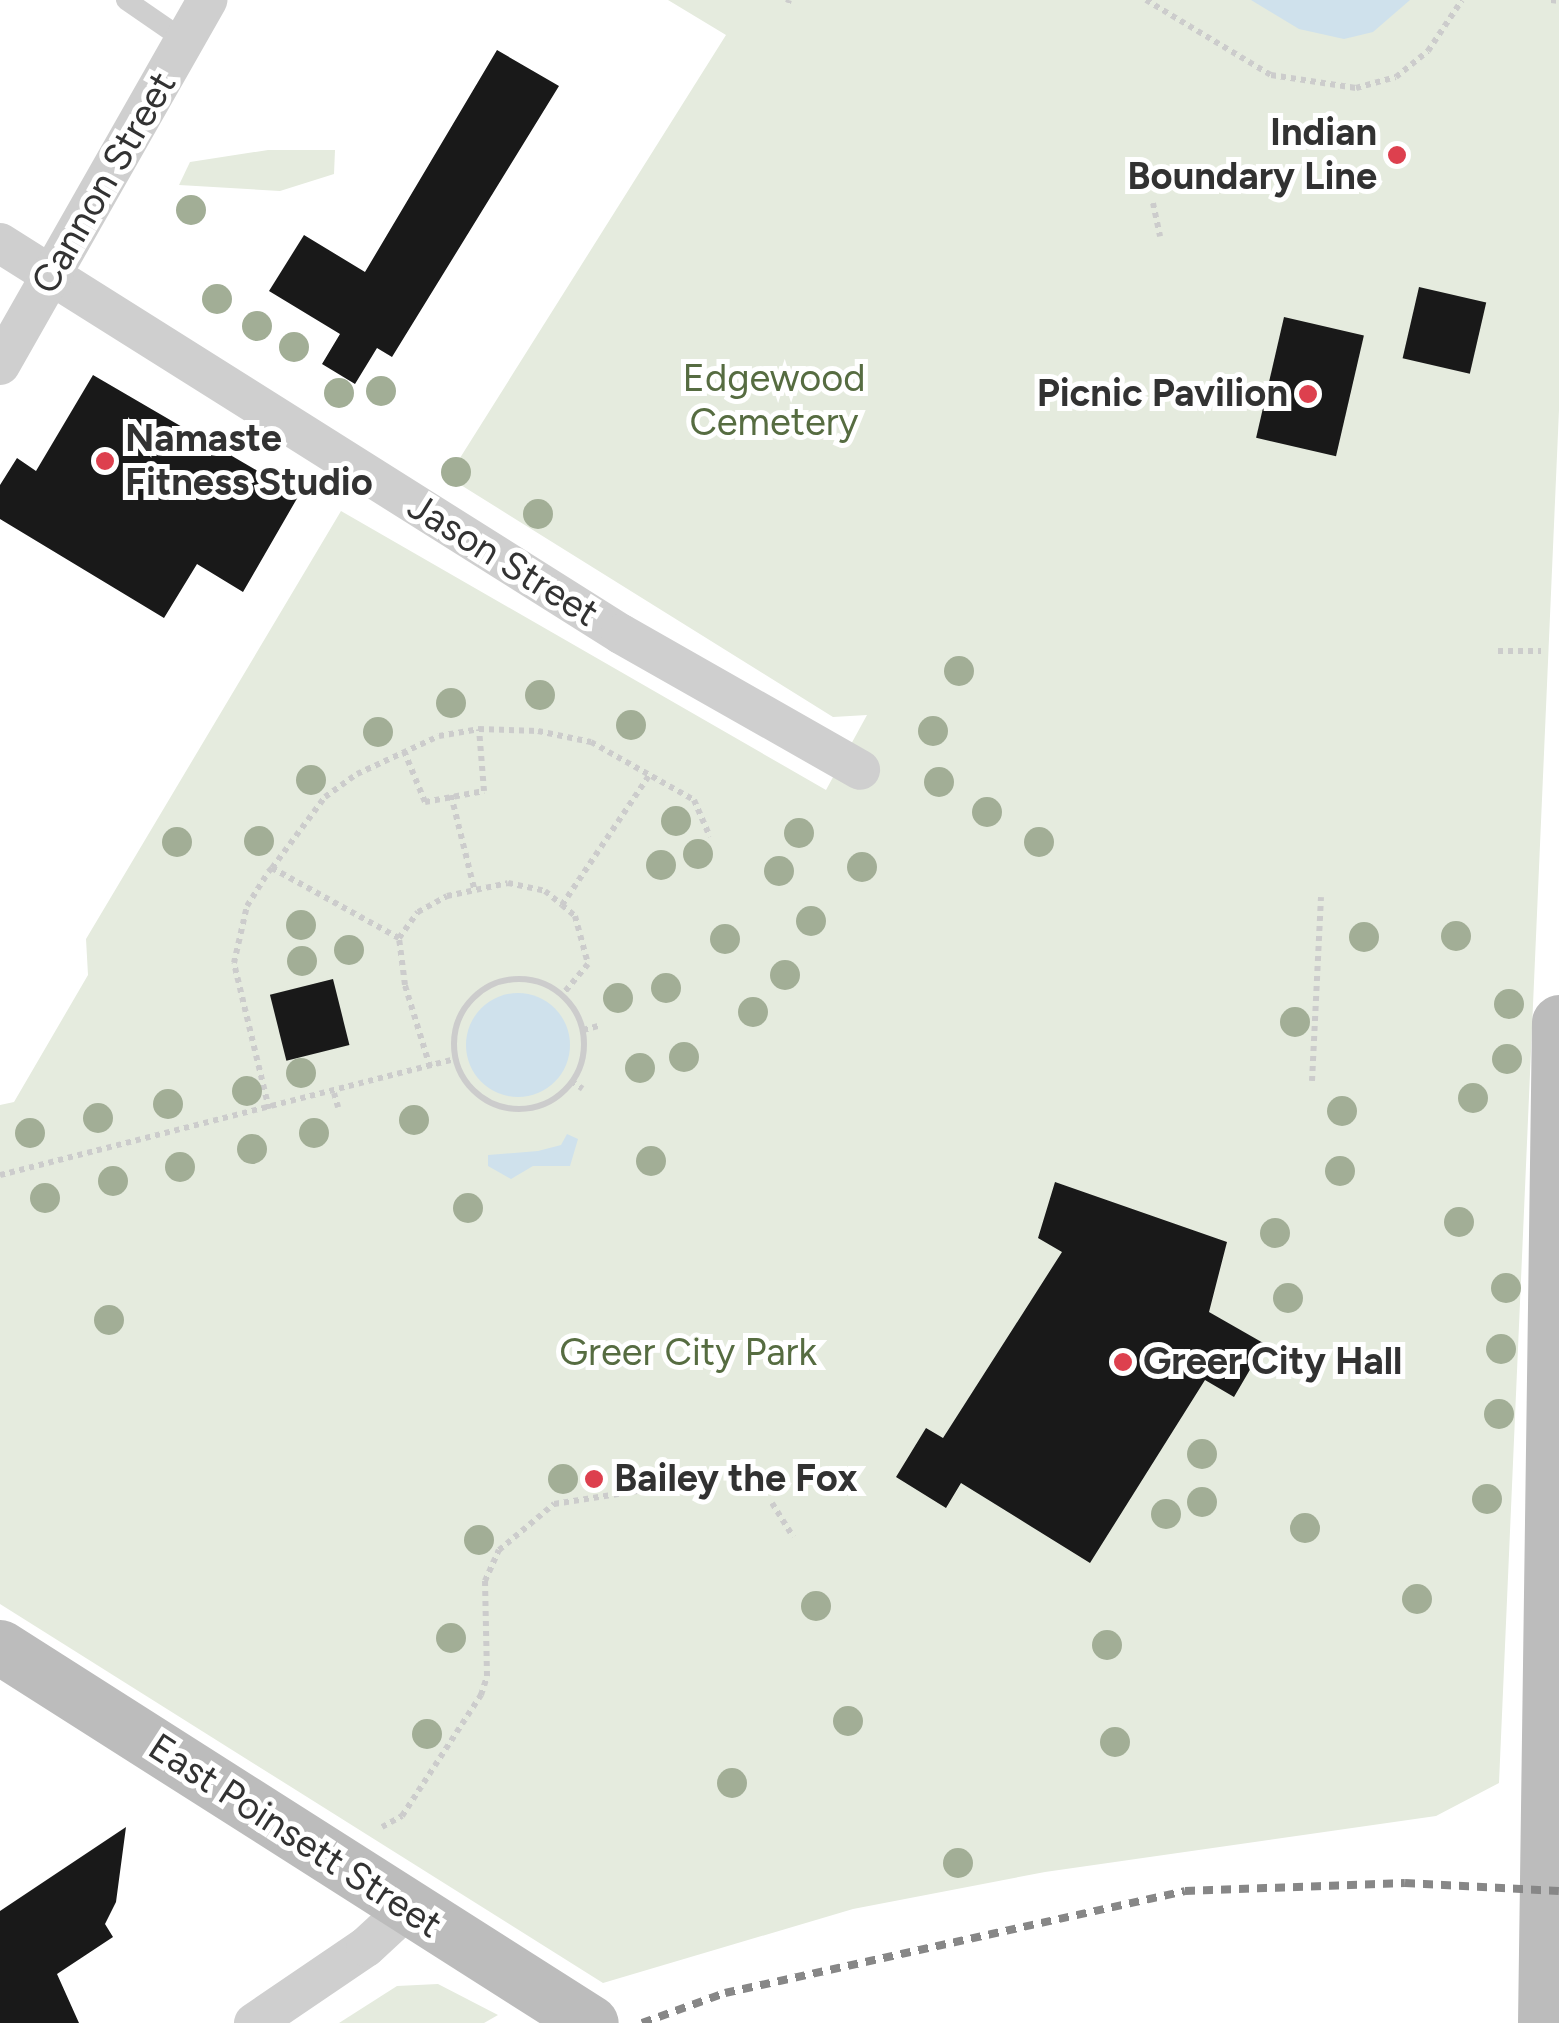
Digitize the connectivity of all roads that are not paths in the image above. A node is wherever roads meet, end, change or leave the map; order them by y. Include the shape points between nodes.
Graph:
1 (126, 0) edge
2 (207, 0) edge
3 (184, 40) junction
4 (0, 243) edge
5 (51, 275) junction
6 (0, 365) edge
7 (860, 770) dead end
8 (1559, 1022) edge
9 (0, 1647) edge
10 (1555, 1714) edge
11 (406, 1910) junction
12 (254, 2023) edge
13 (591, 2023) edge
14 (1546, 2023) edge

1 - 3 lane
2 - 3 street, Cannon Street
3 - 5 street, Cannon Street
4 - 5 street, Jason Street
5 - 6 street, Cannon Street
5 - 7 street, Jason Street via 621,634
8 - 10 main road via 1552,1206
9 - 11 main road, East Poinsett Street via 245,1798
10 - 14 main road
11 - 12 street via 366,1948
11 - 13 main road, East Poinsett Street

